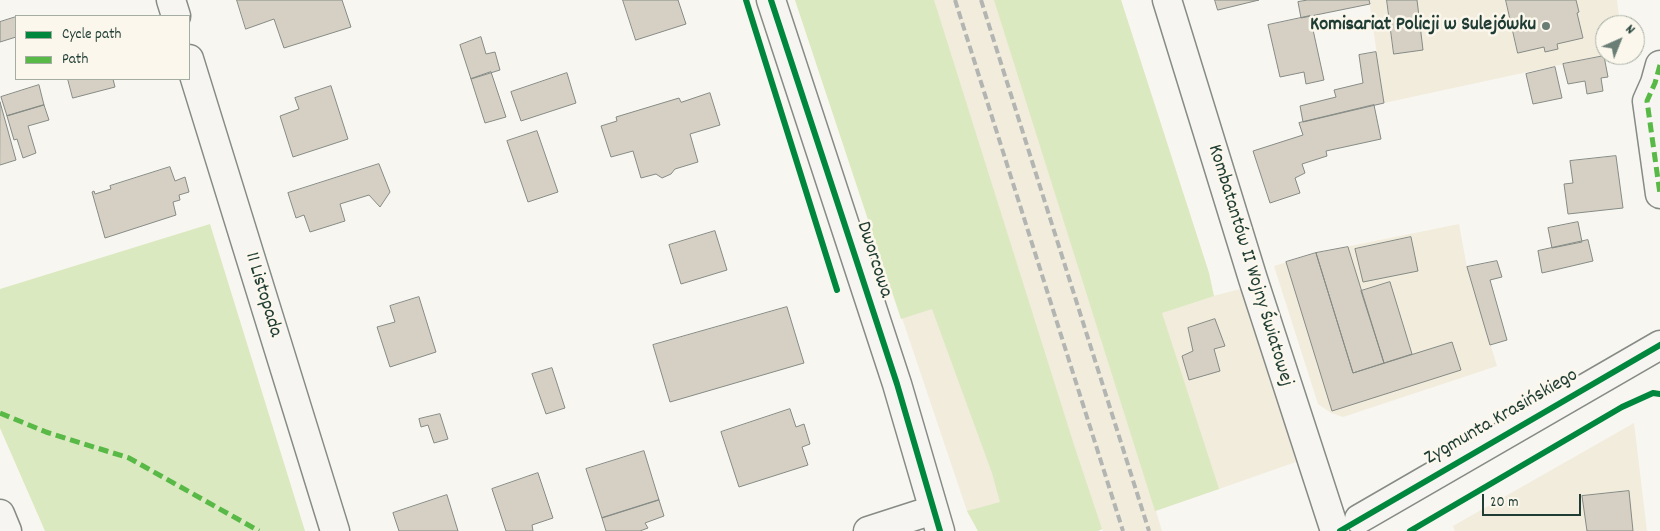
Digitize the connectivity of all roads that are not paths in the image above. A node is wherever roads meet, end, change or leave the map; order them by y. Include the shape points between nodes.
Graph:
1 (171, 0) edge
2 (771, 0) edge
3 (1167, 0) edge
4 (176, 15) edge
5 (190, 62) edge
6 (1660, 65) edge
7 (1660, 194) edge
8 (1660, 345) edge
9 (0, 514) edge
10 (1359, 519) dead end
11 (937, 520) edge
12 (7, 531) edge
13 (335, 531) edge
14 (868, 531) edge
15 (1335, 531) edge

1 - 4 street
2 - 11 street, Dworcowa via 897,384
3 - 15 street, Kombatantów II Wojny Światowej via 1252,279
5 - 13 street, 11 Listopada
6 - 7 street via 1647,101
8 - 10 street, Zygmunta Krasińskiego
9 - 12 street
11 - 14 street

